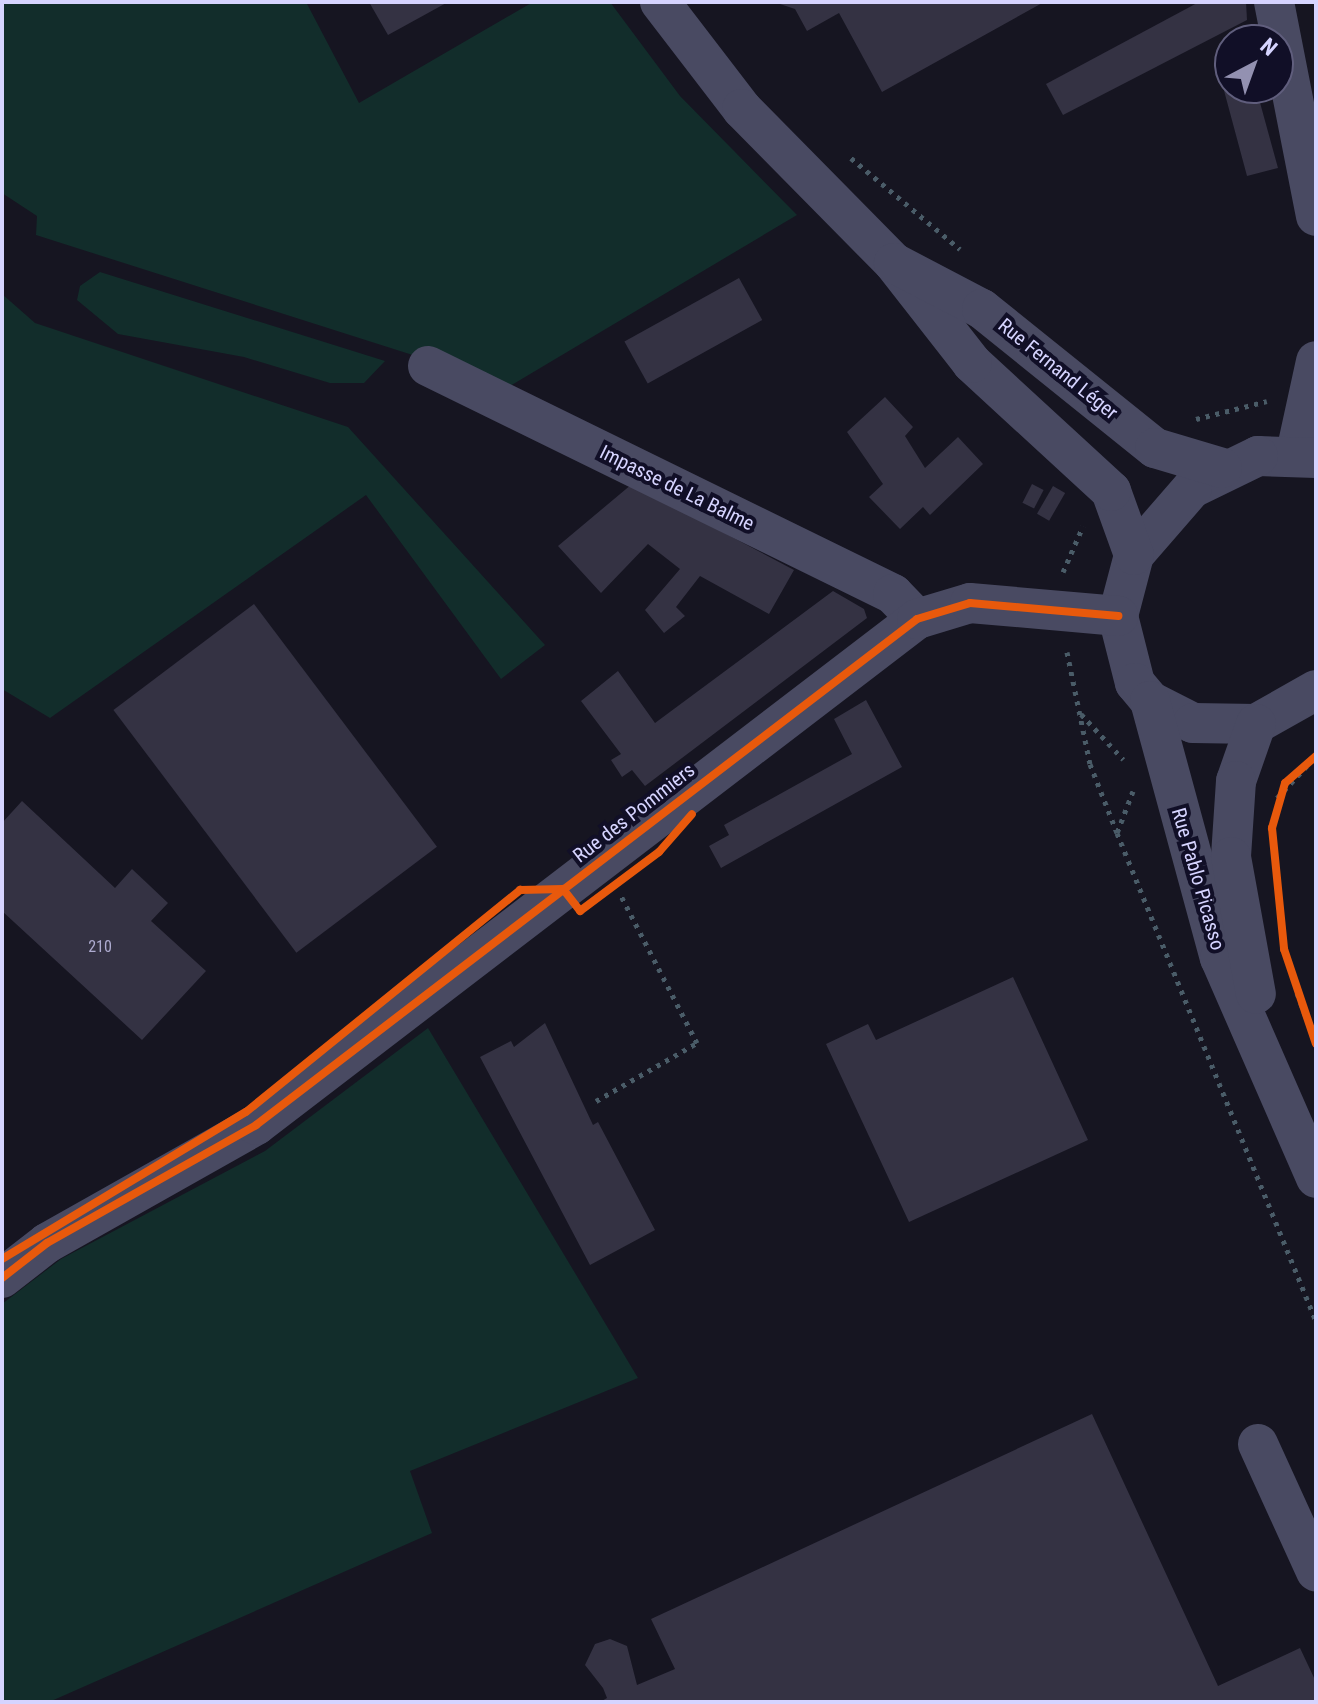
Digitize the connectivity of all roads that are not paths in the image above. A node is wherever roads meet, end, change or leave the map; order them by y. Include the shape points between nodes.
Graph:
1 (660, 2) edge
2 (1274, 2) edge
3 (1316, 216) edge
4 (894, 263) junction
5 (982, 309) junction
6 (954, 341) junction
7 (1316, 361) edge
8 (428, 366) dead end
9 (1306, 456) edge
10 (1222, 468) junction
11 (1134, 555) junction
12 (1118, 616) junction
13 (917, 619) junction
14 (1316, 690) edge
15 (1150, 701) junction
16 (1256, 724) junction
17 (1264, 1049) junction
18 (1316, 1178) edge
19 (2, 1278) edge
20 (1258, 1444) dead end
21 (1316, 1571) edge

1 - 4 street, Rue Fernand Léger via 742,109
2 - 3 street
4 - 5 street, Rue Fernand Léger
4 - 6 street, Rue Fernand Léger
5 - 6 street
5 - 10 street, Rue Fernand Léger via 1155,448
6 - 11 street, Rue Fernand Léger via 1085,460 1111,491
7 - 9 street
8 - 13 street, Impasse de La Balme via 893,594
9 - 10 street
10 - 11 street via 1173,503
11 - 12 street
12 - 13 street, Rue des Pommiers via 970,603
12 - 15 street via 1124,661
13 - 19 street, Rue des Pommiers via 256,1125 47,1243
14 - 16 street
15 - 16 street via 1193,723
15 - 17 street, Rue Pablo Picasso via 1220,958 1243,1018
16 - 17 street, Rue Pablo Picasso via 1236,781 1231,857
17 - 18 street, Rue Pablo Picasso
20 - 21 street

